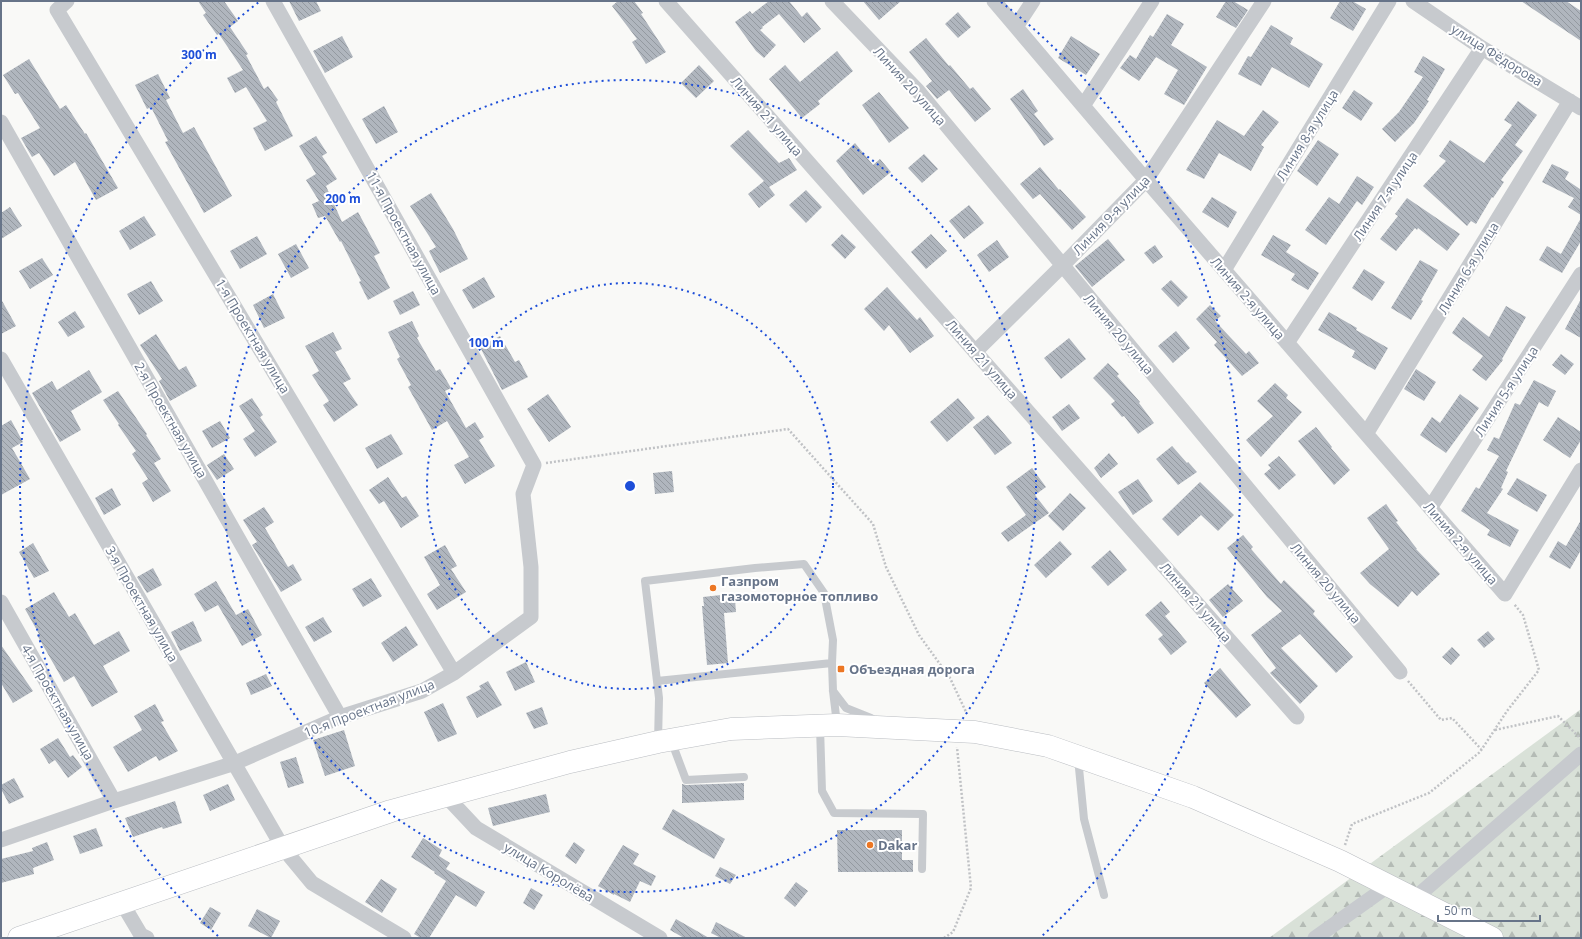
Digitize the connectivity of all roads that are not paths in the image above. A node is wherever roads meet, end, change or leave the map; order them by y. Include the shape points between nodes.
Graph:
1 (67, 1) edge
2 (273, 1) edge
3 (666, 1) edge
4 (832, 1) edge
5 (994, 1) edge
6 (1033, 1) edge
7 (1152, 1) edge
8 (1264, 1) edge
9 (1389, 1) edge
10 (1413, 1) edge
11 (1016, 27) junction
12 (1482, 48) junction
13 (1576, 104) edge
14 (1083, 106) junction
15 (1, 122) edge
16 (1146, 180) junction
17 (1062, 266) junction
18 (1224, 270) junction
19 (1581, 274) edge
20 (1287, 343) junction
21 (975, 352) junction
22 (1, 359) edge
23 (1366, 434) junction
24 (534, 465) joint
25 (1581, 470) edge
26 (1430, 508) junction
27 (1, 602) edge
28 (832, 663) junction
29 (1400, 672) road end
30 (454, 673) junction
31 (657, 681) junction
32 (833, 691) junction
33 (340, 717) junction
34 (1297, 717) dead end
35 (828, 726) junction
36 (941, 730) junction
37 (665, 741) junction
38 (1581, 754) edge
39 (1078, 757) junction
40 (235, 763) junction
41 (744, 777) dead end
42 (446, 796) junction
43 (114, 801) junction
44 (2, 837) edge
45 (283, 848) junction
46 (922, 870) dead end
47 (1388, 886) junction
48 (1104, 895) dead end
49 (1414, 899) junction
50 (122, 903) junction
51 (19, 938) edge
52 (146, 938) edge
53 (404, 938) edge
54 (660, 938) edge
55 (1315, 938) edge
56 (1492, 938) edge

1 - 30 street, 1-я Проектная улица via 57,10
2 - 24 street, 11-я Проектная улица
3 - 21 street, Линия 21 улица
4 - 17 street, Линия 20 улица via 918,91
5 - 11 street, Линия 2-я улица
6 - 11 street
7 - 14 street
8 - 16 street, Линия 9-я улица
9 - 18 street, Линия 8-я улица
10 - 12 street, улица Фёдорова
11 - 14 street, Линия 2-я улица
12 - 13 street, улица Фёдорова
12 - 20 street, Линия 7-я улица
13 - 23 street, Линия 6-я улица
14 - 16 street, Линия 2-я улица
15 - 33 street, 2-я Проектная улица
16 - 17 street, Линия 9-я улица
16 - 18 street, Линия 2-я улица
17 - 21 street, Линия 9-я улица
17 - 29 street, Линия 20 улица
18 - 20 street, Линия 2-я улица
19 - 26 street, Линия 5-я улица
20 - 23 street, Линия 2-я улица
21 - 34 street, Линия 21 улица
22 - 40 street, 3-я Проектная улица
23 - 26 street, Линия 2-я улица
24 - 30 street, 10-я Проектная улица via 523,494 531,567 531,617
25 - 26 street, Линия 2-я улица via 1505,594
27 - 43 street, 4-я Проектная улица
28 - 31 lane
28 - 31 lane via 833,640 824,593 804,564 755,568 645,581
28 - 32 lane
30 - 33 street, 10-я Проектная улица via 422,691
31 - 37 lane
32 - 35 lane
32 - 36 lane via 846,708 863,716
33 - 40 street, 10-я Проектная улица
35 - 36 main road
35 - 37 main road via 731,729
35 - 46 lane via 822,791 834,813 923,814
36 - 39 main road via 975,732 1048,746
37 - 41 lane via 686,780
37 - 42 main road via 570,762
38 - 49 street
39 - 47 main road via 1193,798 1340,861
39 - 48 lane via 1084,819
40 - 43 street, 10-я Проектная улица
40 - 45 street, 3-я Проектная улица
42 - 45 main road via 391,811
42 - 54 street, улица Королёва via 476,828
43 - 44 street, 10-я Проектная улица
45 - 50 main road
45 - 53 street, 3-я Проектная улица via 312,883
47 - 49 main road
47 - 55 street
49 - 56 main road
50 - 51 main road
50 - 52 street

